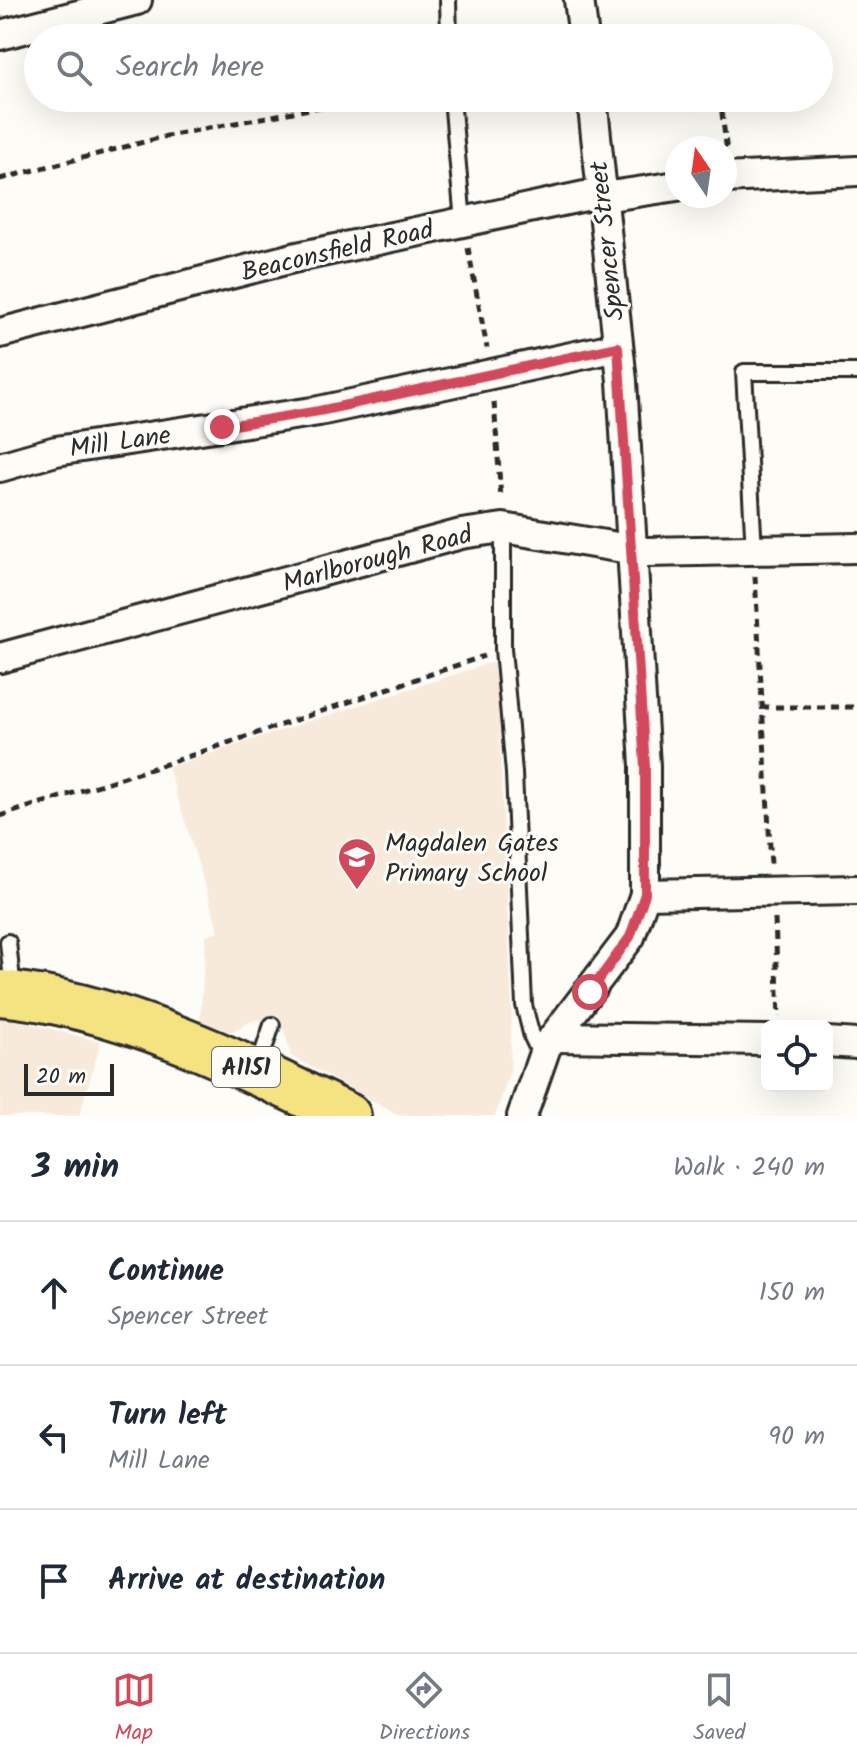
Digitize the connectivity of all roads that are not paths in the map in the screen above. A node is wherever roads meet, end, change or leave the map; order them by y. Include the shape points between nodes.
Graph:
1 (137, 0) edge
2 (448, 0) edge
3 (579, 0) edge
4 (43, 24) edge
5 (449, 24) edge
6 (582, 24) edge
7 (24, 29) edge
8 (0, 35) edge
9 (453, 112) edge
10 (593, 112) edge
11 (857, 171) edge
12 (737, 177) edge
13 (665, 188) edge
14 (601, 196) junction
15 (463, 222) junction
16 (0, 333) edge
17 (618, 347) junction
18 (857, 372) edge
19 (0, 467) edge
20 (503, 528) junction
21 (857, 548) edge
22 (632, 549) junction
23 (754, 551) junction
24 (0, 658) edge
25 (857, 890) edge
26 (645, 894) junction
27 (8, 942) dead end
28 (6, 994) edge
29 (272, 1025) dead end
30 (761, 1040) edge
31 (833, 1042) edge
32 (857, 1044) edge
33 (548, 1047) junction
34 (256, 1071) junction
35 (348, 1116) edge
36 (522, 1116) edge

1 - 4 street
2 - 5 lane
3 - 6 street
7 - 8 street
9 - 15 lane
10 - 14 street, Spencer Street
11 - 12 street
13 - 14 street, Beaconsfield Road
14 - 15 street, Beaconsfield Road
14 - 17 street, Spencer Street
15 - 16 street, Beaconsfield Road via 293,258
17 - 19 street, Mill Lane via 319,411 56,451
17 - 22 street, Spencer Street
18 - 23 lane via 744,372
20 - 22 street, Marlborough Road
20 - 24 street, Marlborough Road via 461,534
20 - 33 lane via 503,649 524,1005 532,1037
21 - 23 street, Marlborough Road
22 - 23 street, Marlborough Road
22 - 26 street, Spencer Street via 645,766
25 - 26 street
26 - 33 street, Spencer Street via 630,937
27 - 28 lane
28 - 34 main road, A1151 via 141,1026
29 - 34 lane
30 - 33 street
31 - 32 street
33 - 36 street, Spencer Street
34 - 35 main road, A1151

